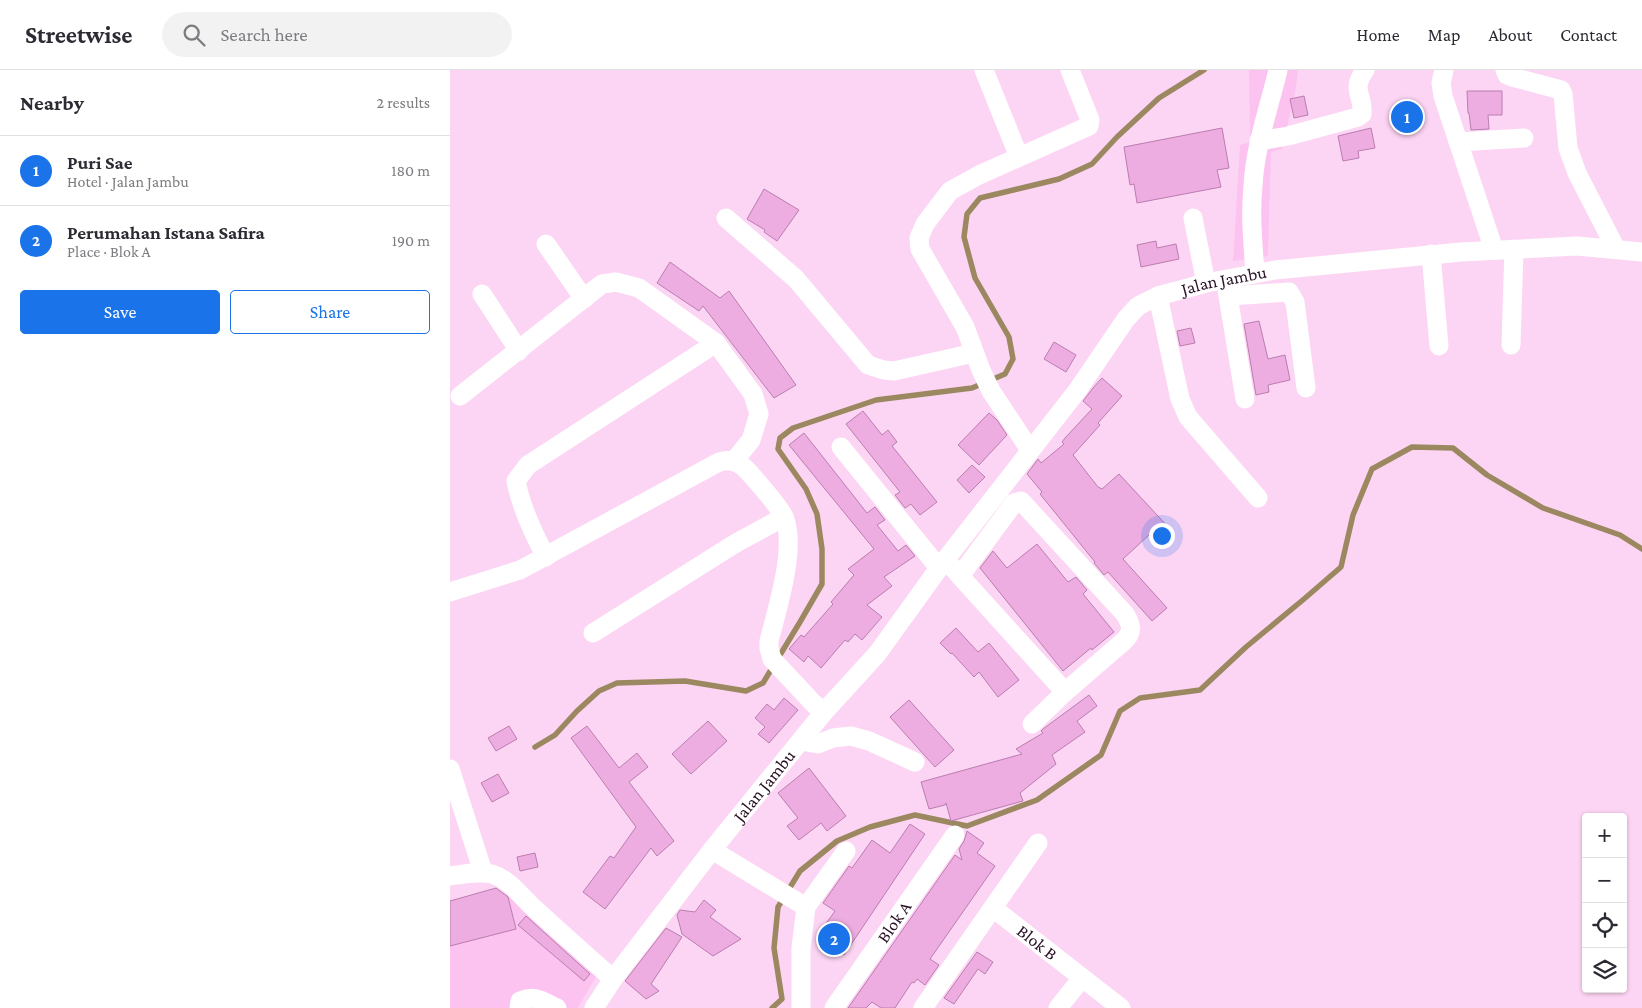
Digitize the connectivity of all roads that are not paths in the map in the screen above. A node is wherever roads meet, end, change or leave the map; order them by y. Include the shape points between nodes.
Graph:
1 (984, 70) edge
2 (1070, 70) edge
3 (1278, 70) edge
4 (1365, 70) edge
5 (1444, 70) edge
6 (1505, 70) edge
7 (1541, 78) edge
8 (1524, 138) dead end
9 (1260, 141) junction
10 (1458, 142) junction
11 (1019, 157) junction
12 (726, 218) dead end
13 (1193, 218) dead end
14 (546, 244) dead end
15 (1616, 248) junction
16 (1514, 249) junction
17 (1494, 250) junction
18 (1642, 252) edge
19 (1432, 254) junction
20 (1255, 274) junction
21 (1206, 283) junction
22 (1227, 287) junction
23 (482, 294) dead end
24 (1158, 296) junction
25 (584, 300) junction
26 (716, 343) junction
27 (1511, 345) dead end
28 (1439, 346) dead end
29 (519, 351) junction
30 (978, 362) junction
31 (1306, 388) dead end
32 (460, 396) dead end
33 (1245, 399) dead end
34 (841, 448) dead end
35 (1030, 450) junction
36 (734, 461) junction
37 (1258, 498) dead end
38 (784, 517) junction
39 (546, 557) junction
40 (942, 564) junction
41 (960, 576) junction
42 (450, 592) edge
43 (593, 634) dead end
44 (1065, 692) junction
45 (824, 712) junction
46 (1032, 724) dead end
47 (801, 741) junction
48 (915, 762) dead end
49 (450, 769) edge
50 (955, 835) dead end
51 (1038, 843) dead end
52 (712, 850) junction
53 (846, 851) dead end
54 (482, 872) junction
55 (450, 876) edge
56 (801, 904) junction
57 (993, 908) junction
58 (613, 978) junction
59 (1082, 978) junction
60 (520, 1008) edge
61 (557, 1008) edge
62 (594, 1008) edge
63 (801, 1008) edge
64 (834, 1008) edge
65 (923, 1008) edge
66 (1058, 1008) edge
67 (1121, 1008) edge

1 - 11 street
2 - 11 street via 1090,120 1089,126
3 - 9 street
4 - 9 street via 1358,81 1362,109 1358,117
5 - 10 street via 1442,96
6 - 7 street via 1512,77
7 - 15 street via 1563,94 1568,148 1577,173
8 - 10 street
9 - 20 street via 1252,185
10 - 17 street
11 - 30 street via 950,191 931,214 919,238 920,249 965,327
12 - 30 street via 796,279 868,364 894,370
13 - 21 street
14 - 25 street
15 - 16 street, Jalan Jambu
15 - 18 street, Jalan Jambu
16 - 17 street, Jalan Jambu
16 - 27 street
17 - 19 street, Jalan Jambu
19 - 20 street, Jalan Jambu
19 - 28 street
20 - 22 street, Jalan Jambu
21 - 22 street, Jalan Jambu
21 - 24 street, Jalan Jambu
22 - 31 street via 1289,292 1295,302
22 - 33 street
23 - 29 street
24 - 35 street, Jalan Jambu via 1138,306 1126,319 1077,391
24 - 37 street via 1180,399 1188,417
25 - 26 street via 602,284 616,282 640,288
25 - 29 street
26 - 36 street via 753,394 759,414 751,440
26 - 39 street via 528,465 520,475 516,481 518,490
29 - 32 street
30 - 35 street via 991,391
34 - 40 street
35 - 40 street, Jalan Jambu
36 - 38 street via 746,468
36 - 39 street via 719,462
38 - 43 street via 736,543
38 - 45 street via 788,558 769,648 772,659
39 - 42 street via 520,570
40 - 41 street
40 - 45 street, Jalan Jambu via 877,654
41 - 44 street
41 - 44 street via 1014,503 1022,501 1027,505 1125,614 1131,627 1128,638
44 - 46 street
45 - 47 street, Jalan Jambu
47 - 48 street via 818,744 851,736
47 - 52 street, Jalan Jambu
49 - 54 street
50 - 64 street, Blok A
51 - 57 street
52 - 56 street
52 - 58 street, Jalan Jambu
53 - 56 street
54 - 55 street
54 - 58 street via 494,875 517,890
56 - 63 street
57 - 59 street, Blok B
57 - 65 street
58 - 62 street, Jalan Jambu
59 - 66 street
59 - 67 street, Blok B
60 - 61 street via 520,1001 528,998

